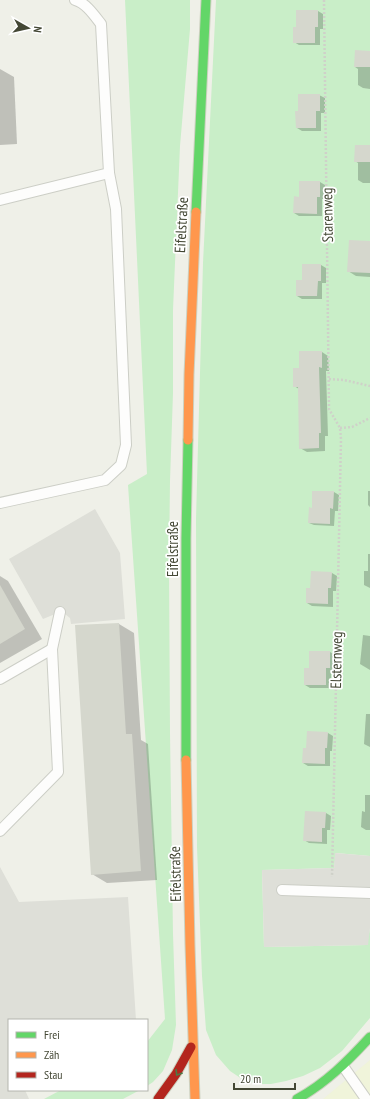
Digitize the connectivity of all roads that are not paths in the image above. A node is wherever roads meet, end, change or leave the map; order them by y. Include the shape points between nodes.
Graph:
1 (74, 0) edge
2 (206, 0) edge
3 (109, 173) junction
4 (0, 200) edge
5 (0, 504) edge
6 (60, 612) dead end
7 (52, 649) junction
8 (0, 679) edge
9 (0, 831) edge
10 (282, 890) dead end
11 (370, 893) edge
12 (370, 1037) edge
13 (192, 1044) junction
14 (343, 1066) junction
15 (158, 1099) edge
16 (194, 1099) edge
17 (297, 1099) edge
18 (366, 1099) edge

1 - 3 lane via 90,10 101,24
2 - 13 street, Eifelstraße via 189,375 186,530 186,740
3 - 4 lane
3 - 5 lane via 116,209 126,438 121,465 105,480
6 - 7 lane
7 - 8 lane
7 - 9 lane via 58,772
10 - 11 lane
12 - 14 street
13 -> 15 street via 170,1086
13 - 16 street, Eifelstraße
14 - 17 street
14 - 18 lane

